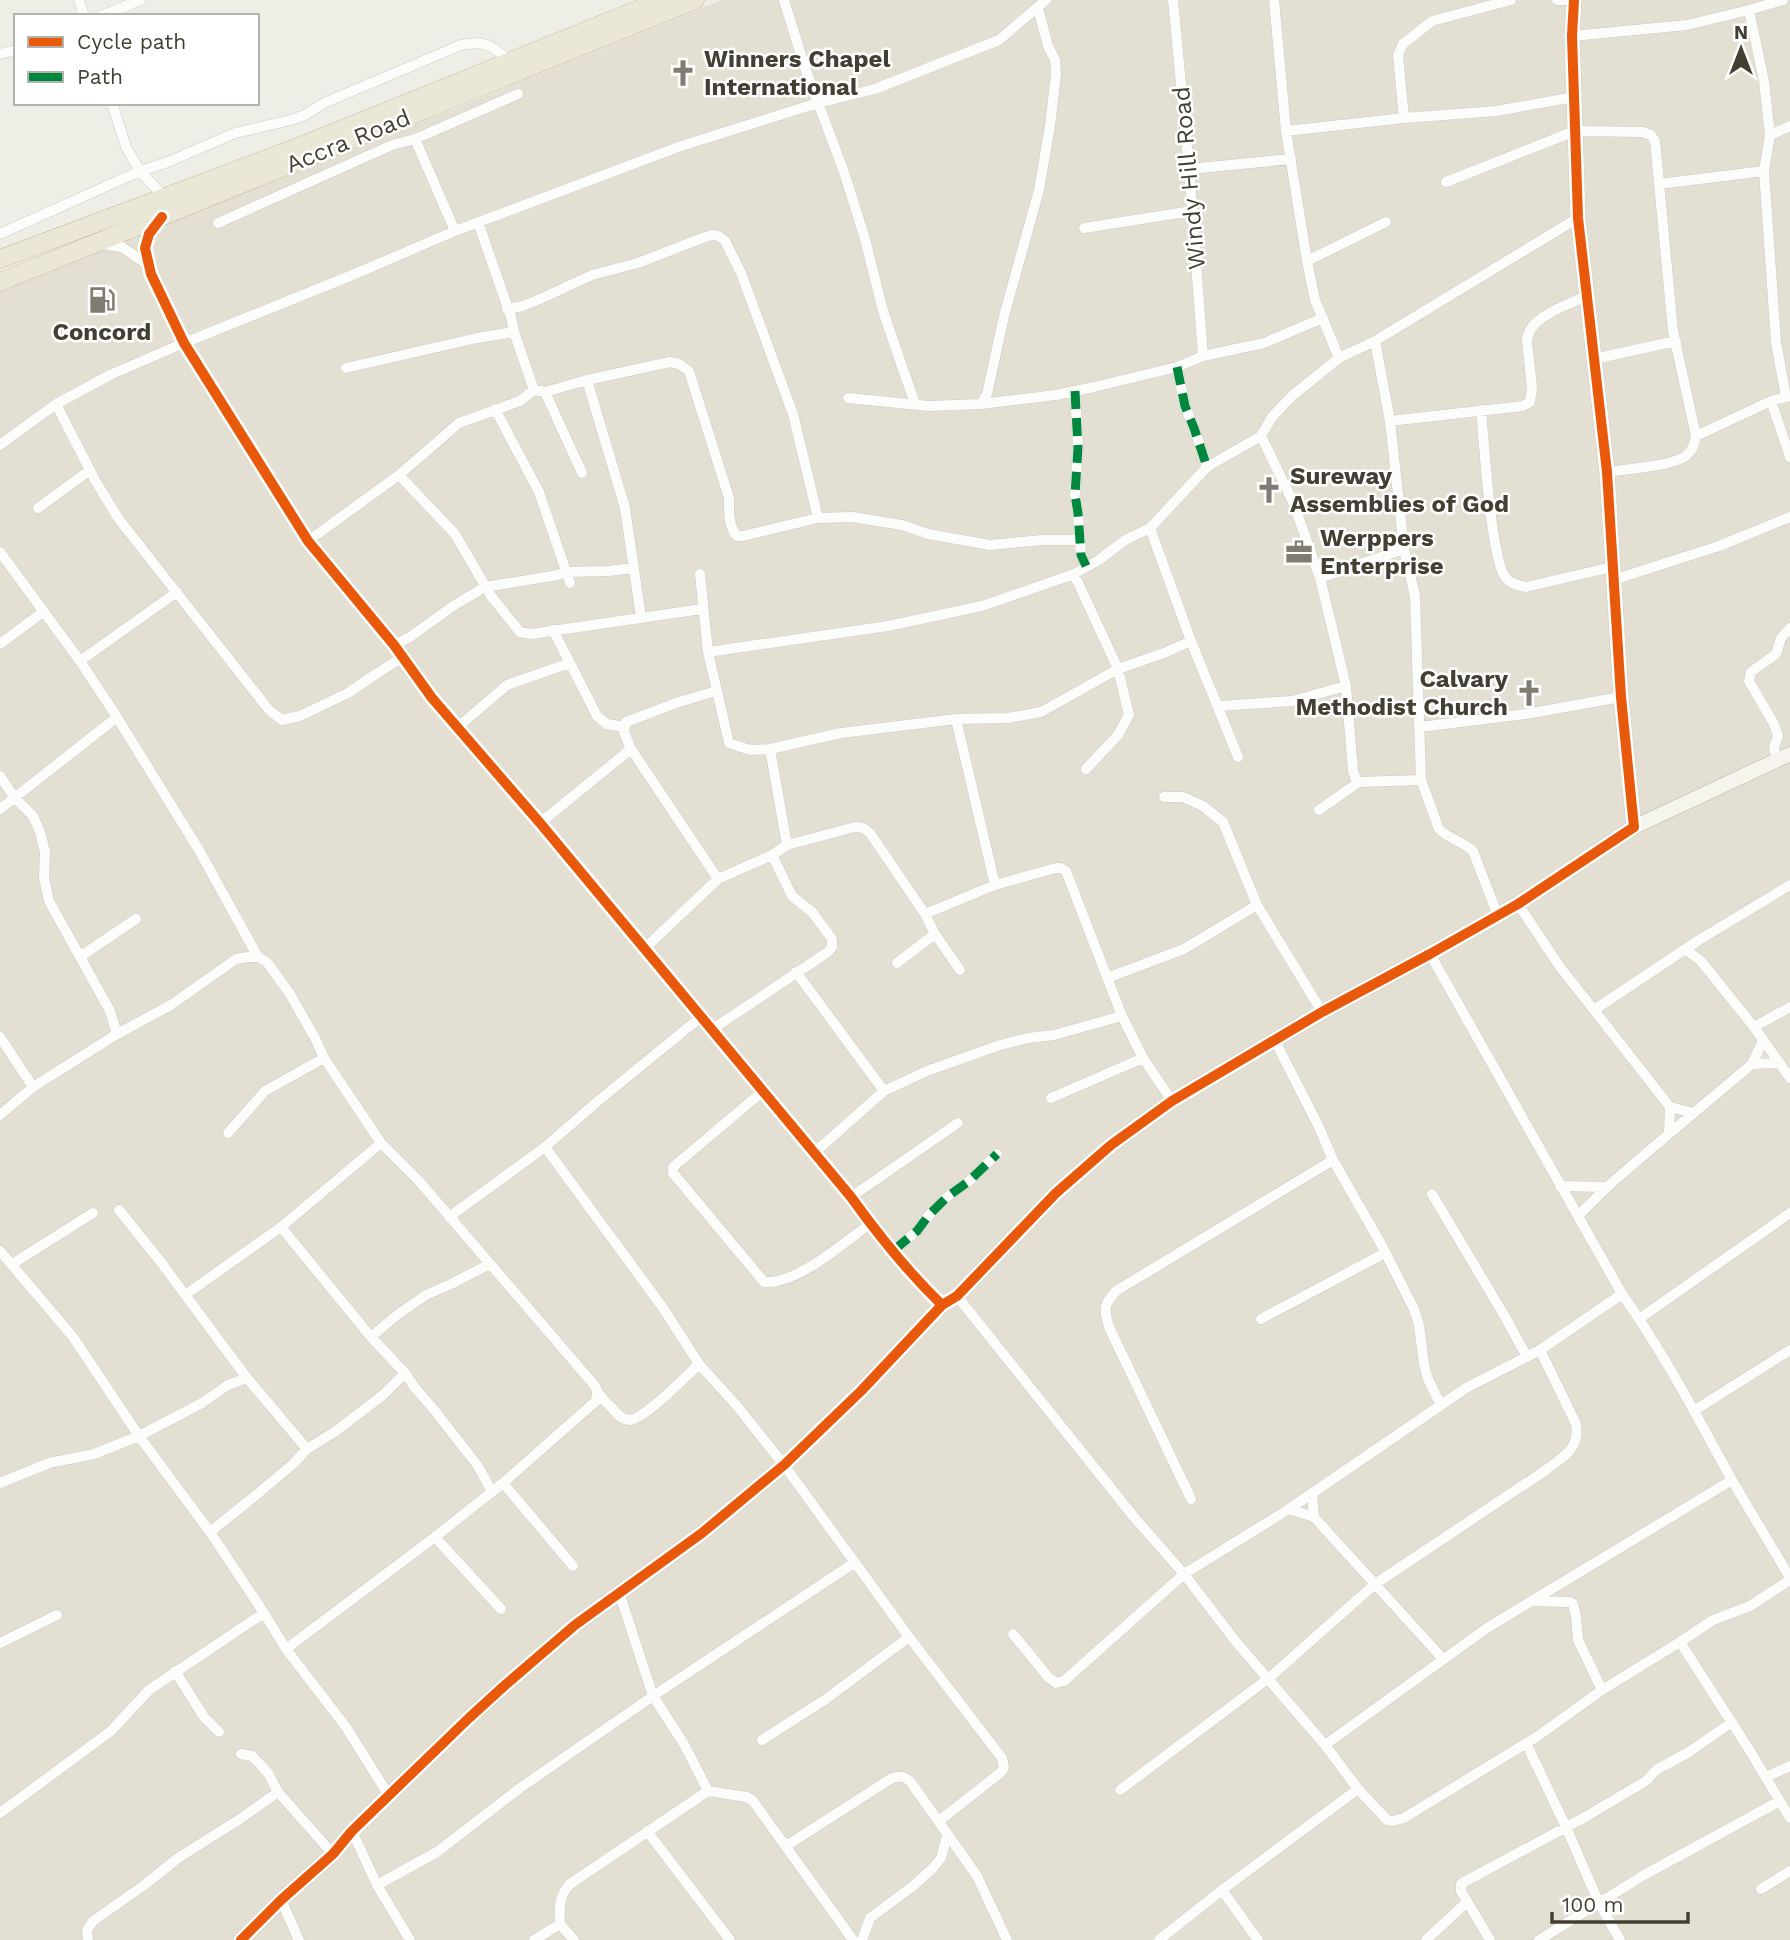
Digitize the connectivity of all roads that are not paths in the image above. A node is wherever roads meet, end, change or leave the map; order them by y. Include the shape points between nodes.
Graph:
1 (140, 0) edge
2 (662, 0) edge
3 (695, 0) edge
4 (784, 0) edge
5 (1173, 0) edge
6 (1274, 0) edge
7 (1511, 0) edge
8 (1557, 0) edge
9 (1574, 0) edge
10 (1783, 0) edge
11 (1042, 4) edge
12 (1749, 10) junction
13 (106, 14) edge
14 (1572, 36) junction
15 (509, 61) junction
16 (518, 94) dead end
17 (1574, 97) junction
18 (818, 103) junction
19 (113, 105) edge
20 (431, 107) junction
21 (1404, 118) junction
22 (1790, 126) edge
23 (432, 131) junction
24 (1286, 131) junction
25 (1575, 131) junction
26 (1770, 135) junction
27 (415, 139) junction
28 (1291, 159) junction
29 (1189, 169) junction
30 (140, 171) junction
31 (1764, 171) junction
32 (1446, 182) dead end
33 (1659, 184) junction
34 (164, 197) junction
35 (1192, 211) junction
36 (162, 217) junction
37 (1577, 218) junction
38 (478, 222) junction
39 (1386, 222) dead end
40 (218, 223) dead end
41 (1084, 228) dead end
42 (455, 231) junction
43 (0, 234) edge
44 (97, 243) junction
45 (0, 259) edge
46 (1307, 261) junction
47 (148, 265) junction
48 (0, 282) edge
49 (1586, 296) junction
50 (507, 309) junction
51 (1323, 318) junction
52 (514, 332) junction
53 (1374, 341) junction
54 (1676, 341) junction
55 (184, 342) junction
56 (1203, 356) junction
57 (1339, 358) junction
58 (1594, 359) junction
59 (1177, 367) junction
60 (346, 368) dead end
61 (587, 380) junction
62 (534, 390) junction
63 (1075, 391) junction
64 (545, 392) junction
65 (1788, 396) edge
66 (848, 398) dead end
67 (1771, 401) junction
68 (56, 404) junction
69 (915, 404) junction
70 (981, 404) junction
71 (495, 409) junction
72 (1481, 410) junction
73 (1390, 421) junction
74 (1261, 436) junction
75 (1696, 436) junction
76 (0, 445) edge
77 (1790, 457) edge
78 (1207, 467) junction
79 (90, 470) junction
80 (1607, 472) junction
81 (582, 473) dead end
82 (399, 475) junction
83 (38, 508) dead end
84 (1790, 517) edge
85 (818, 518) junction
86 (1150, 527) junction
87 (1079, 540) junction
88 (307, 541) junction
89 (1404, 549) junction
90 (0, 552) edge
91 (1086, 566) junction
92 (633, 568) junction
93 (565, 572) junction
94 (700, 574) dead end
95 (1074, 574) junction
96 (1612, 574) junction
97 (1320, 578) junction
98 (570, 583) dead end
99 (485, 587) junction
100 (177, 592) junction
101 (702, 609) junction
102 (43, 612) junction
103 (641, 617) junction
104 (1790, 628) edge
105 (553, 629) junction
106 (1191, 641) junction
107 (0, 644) edge
108 (394, 645) junction
109 (708, 652) junction
110 (403, 657) junction
111 (80, 661) junction
112 (570, 663) junction
113 (1118, 669) junction
114 (1346, 686) junction
115 (716, 691) junction
116 (1621, 697) junction
117 (1219, 706) junction
118 (116, 718) junction
119 (956, 719) junction
120 (458, 727) junction
121 (624, 727) junction
122 (1420, 727) junction
123 (631, 749) junction
124 (770, 749) junction
125 (1238, 757) dead end
126 (1784, 757) edge
127 (1086, 769) dead end
128 (0, 776) edge
129 (1421, 780) junction
130 (1359, 782) junction
131 (14, 797) junction
132 (1164, 797) dead end
133 (0, 809) edge
134 (1318, 810) dead end
135 (540, 823) junction
136 (1634, 827) junction
137 (787, 845) junction
138 (772, 855) junction
139 (718, 879) junction
140 (995, 885) junction
141 (1790, 885) edge
142 (1518, 904) junction
143 (1257, 905) junction
144 (925, 914) junction
145 (1497, 916) junction
146 (136, 919) dead end
147 (935, 934) junction
148 (1699, 940) junction
149 (645, 947) junction
150 (1685, 949) junction
151 (1430, 954) junction
152 (81, 956) junction
153 (258, 957) junction
154 (1701, 961) junction
155 (897, 963) dead end
156 (960, 970) dead end
157 (796, 972) junction
158 (1107, 978) junction
159 (1790, 1007) edge
160 (1594, 1010) junction
161 (1322, 1012) junction
162 (1122, 1016) junction
163 (701, 1017) junction
164 (1754, 1027) junction
165 (711, 1030) junction
166 (117, 1034) junction
167 (0, 1037) edge
168 (1275, 1041) junction
169 (1763, 1041) junction
170 (324, 1058) junction
171 (1143, 1058) junction
172 (1779, 1063) junction
173 (1752, 1065) junction
174 (1790, 1078) edge
175 (33, 1087) junction
176 (764, 1091) junction
177 (884, 1091) junction
178 (1051, 1098) dead end
179 (1172, 1101) junction
180 (1670, 1107) junction
181 (1694, 1112) junction
182 (0, 1115) edge
183 (958, 1123) dead end
184 (229, 1133) dead end
185 (1669, 1134) junction
186 (381, 1143) junction
187 (545, 1147) junction
188 (814, 1153) junction
189 (997, 1154) dead end
190 (1333, 1160) junction
191 (1560, 1186) junction
192 (1607, 1187) junction
193 (1432, 1194) dead end
194 (851, 1197) junction
195 (119, 1210) dead end
196 (93, 1213) dead end
197 (1790, 1213) edge
198 (1577, 1216) junction
199 (449, 1217) junction
200 (870, 1224) junction
201 (281, 1227) junction
202 (0, 1251) edge
203 (894, 1251) junction
204 (1385, 1253) junction
205 (12, 1264) junction
206 (490, 1264) junction
207 (1622, 1294) junction
208 (185, 1295) junction
209 (957, 1296) junction
210 (942, 1306) junction
211 (1261, 1319) dead end
212 (1639, 1319) junction
213 (371, 1337) junction
214 (1540, 1350) junction
215 (1790, 1350) edge
216 (1527, 1357) junction
217 (699, 1364) junction
218 (405, 1373) junction
219 (247, 1378) junction
220 (597, 1394) junction
221 (1441, 1405) junction
222 (1695, 1410) junction
223 (139, 1436) junction
224 (307, 1449) junction
225 (784, 1465) junction
226 (1732, 1480) junction
227 (0, 1483) edge
228 (503, 1483) junction
229 (492, 1492) junction
230 (1312, 1493) junction
231 (1191, 1499) dead end
232 (1289, 1509) junction
233 (1314, 1517) junction
234 (210, 1532) junction
235 (435, 1537) junction
236 (854, 1563) junction
237 (573, 1566) dead end
238 (1184, 1574) junction
239 (1790, 1579) edge
240 (1375, 1584) junction
241 (619, 1592) junction
242 (1532, 1601) junction
243 (501, 1609) dead end
244 (264, 1612) junction
245 (57, 1615) dead end
246 (1013, 1634) dead end
247 (909, 1637) junction
248 (1680, 1642) junction
249 (0, 1643) edge
250 (286, 1650) junction
251 (1443, 1659) junction
252 (175, 1671) junction
253 (1269, 1678) junction
254 (1602, 1690) junction
255 (653, 1696) junction
256 (1732, 1722) junction
257 (219, 1732) dead end
258 (762, 1740) dead end
259 (1525, 1743) junction
260 (1325, 1745) junction
261 (242, 1754) dead end
262 (1790, 1766) edge
263 (1766, 1777) junction
264 (1358, 1789) junction
265 (1120, 1790) dead end
266 (708, 1791) junction
267 (278, 1792) junction
268 (389, 1796) junction
269 (1780, 1801) junction
270 (0, 1813) edge
271 (1790, 1818) edge
272 (939, 1821) junction
273 (1566, 1827) junction
274 (352, 1831) junction
275 (647, 1831) junction
276 (947, 1836) junction
277 (786, 1846) junction
278 (333, 1854) junction
279 (1790, 1871) edge
280 (377, 1885) junction
281 (1761, 1889) dead end
282 (1222, 1890) junction
283 (281, 1900) junction
284 (1466, 1903) junction
285 (1599, 1903) junction
286 (560, 1924) junction
287 (88, 1940) edge
288 (241, 1940) edge
289 (299, 1940) edge
290 (410, 1940) edge
291 (534, 1940) edge
292 (574, 1940) edge
293 (730, 1940) edge
294 (853, 1940) edge
295 (862, 1940) edge
296 (1007, 1940) edge
297 (1158, 1940) edge
298 (1258, 1940) edge
299 (1426, 1940) edge
300 (1490, 1940) edge
301 (1539, 1940) edge
302 (1620, 1940) edge

1 - 13 street
2 - 15 highway, Accra Road
3 - 20 highway, Accra Road
4 - 18 street
5 - 29 street, Windy Hill Road
6 - 24 street
7 - 21 street via 1432,21 1403,44 1398,55
8 - 9 street
9 - 14 street
10 - 12 street
11 - 18 street via 999,40 875,89
11 - 70 street via 1056,74 1050,126 1039,190
12 - 14 street via 1687,25
12 - 26 street
14 - 17 street
15 - 30 street via 488,44 461,46 305,115 235,134
15 - 34 highway, Accra Road
16 - 23 street
17 - 21 street via 1496,111
17 - 25 street
18 - 38 street via 681,146
18 - 69 street via 844,172
19 - 30 street
20 - 23 street
20 - 36 highway, Accra Road
21 - 24 street
22 - 26 street
23 - 27 street
24 - 28 street
25 - 32 street
25 - 33 street via 1651,135
25 - 37 street
26 - 31 street
27 - 40 street via 392,145
27 - 42 street
28 - 29 street
28 - 46 street
29 - 35 street, Windy Hill Road
30 - 34 street
30 - 43 street
31 - 33 street
31 - 65 street via 1776,342
33 - 54 street
34 - 45 highway, Accra Road
35 - 41 street
35 - 56 street, Windy Hill Road
36 - 44 highway, Accra Road
36 - 47 street via 145,247
37 - 49 street
37 - 53 street
38 - 42 street
38 - 50 street
39 - 46 street
42 - 55 street
44 - 47 street via 122,247
44 - 48 highway, Accra Road
46 - 51 street
47 - 55 street
49 - 58 street
49 - 72 street via 1530,328 1530,402
50 - 52 street
50 - 85 street via 592,275 719,236 741,273 779,371
51 - 56 street via 1264,343
51 - 57 street
52 - 60 street
52 - 62 street
53 - 57 street
53 - 73 street
54 - 58 street
54 - 75 street
55 - 68 street
55 - 88 street
56 - 59 street
57 - 74 street via 1292,396
58 - 80 street
59 - 63 street
59 - 78 street via 1185,406
61 - 64 street
61 - 85 street via 670,362 680,364 689,371 729,499 733,532 743,536
61 - 92 street via 625,508
62 - 64 street
62 - 71 street via 520,401
63 - 70 street
63 - 87 street
64 - 81 street
65 - 67 street
66 - 69 street
67 - 75 street
67 - 77 street
68 - 76 street
68 - 79 street
69 - 70 street
71 - 82 street via 459,423
71 - 93 street via 539,492
72 - 73 street
72 - 96 street via 1493,536 1504,576 1526,587
73 - 89 street
74 - 78 street
74 - 97 street via 1293,502
75 - 80 street via 1695,446 1686,456
78 - 86 street
79 - 83 street
79 - 100 street via 118,518
80 - 96 street
82 - 88 street
82 - 99 street via 455,534
84 - 96 street via 1719,547
85 - 87 street via 880,521 990,545
86 - 91 street
86 - 106 street
87 - 91 street
88 - 108 street
89 - 97 street
89 - 122 street via 1416,596
90 - 102 street
91 - 95 street
92 - 93 street
92 - 103 street
93 - 98 street
93 - 99 street
94 - 101 street
95 - 109 street via 982,606 902,624
95 - 113 street
96 - 116 street
97 - 114 street
99 - 105 street via 520,632
99 - 108 street
100 - 110 street via 269,710 282,720 348,693
100 - 111 street
101 - 103 street
101 - 109 street
102 - 107 street
102 - 111 street
103 - 105 street
104 - 126 street via 1776,654 1751,672 1749,681 1774,724 1778,736 1774,747
105 - 112 street
106 - 113 street
106 - 117 street
108 - 110 street
109 - 115 street
110 - 120 street
111 - 118 street
112 - 120 street via 507,685
112 - 121 street via 597,716 607,724
113 - 119 street via 1041,712
113 - 127 street via 1129,715 1118,735
114 - 117 street via 1292,701
114 - 130 street via 1353,771
115 - 121 street via 626,722
115 - 124 street via 729,743 750,750
116 - 122 street
116 - 136 street
117 - 125 street
118 - 131 street
118 - 153 street via 200,850
119 - 124 street via 841,733
119 - 140 street
120 - 135 street
121 - 123 street
122 - 129 street
123 - 135 street
123 - 139 street
124 - 137 street
126 - 136 street
128 - 131 street
129 - 130 street
129 - 145 street via 1439,829 1473,851
130 - 134 street
131 - 133 street
131 - 152 street via 33,816 40,832 50,901
132 - 143 street via 1183,797 1223,822
135 - 149 street
136 - 142 street
137 - 138 street
137 - 144 street via 863,828
138 - 139 street
138 - 157 street via 792,896 812,912 832,939 828,952
139 - 149 street
140 - 144 street
140 - 158 street via 1056,868 1066,871
141 - 148 street
142 - 145 street
142 - 160 street
143 - 158 street via 1184,950
143 - 161 street
144 - 147 street
145 - 151 street
146 - 152 street
147 - 155 street
147 - 156 street
148 - 150 street
148 - 154 street
149 - 163 street
150 - 154 street
150 - 160 street
151 - 161 street
151 - 191 street
152 - 166 street
153 - 166 street via 236,959 171,1005
153 - 170 street via 267,961 290,994
154 - 164 street
157 - 165 street
157 - 177 street
158 - 162 street
159 - 164 street
160 - 180 street
161 - 168 street
162 - 171 street
162 - 177 street via 1000,1045
163 - 165 street
163 - 187 street
164 - 169 street
165 - 176 street
166 - 175 street
167 - 175 street
168 - 179 street
168 - 190 street
169 - 172 street
169 - 173 street
170 - 184 street via 265,1091
170 - 186 street
171 - 178 street
171 - 179 street
172 - 173 street
172 - 174 street
173 - 181 street
175 - 182 street
176 - 188 street
176 - 200 street via 673,1167 673,1173 764,1282 777,1283 812,1266
177 - 188 street
179 - 209 street via 1056,1193
180 - 181 street
180 - 185 street
181 - 185 street
183 - 194 street
185 - 192 street
186 - 199 street
186 - 201 street
187 - 199 street
187 - 217 street
188 - 194 street
189 - 203 street
190 - 204 street
190 - 231 street via 1108,1300 1109,1327
191 - 192 street
191 - 198 street
192 - 198 street
193 - 216 street
194 - 200 street
195 - 208 street
196 - 205 street
197 - 212 street
198 - 207 street
199 - 206 street
200 - 203 street
201 - 208 street
201 - 213 street
202 - 205 street
203 - 210 street
204 - 211 street
204 - 221 street via 1414,1309 1424,1365
205 - 223 street via 73,1337
206 - 213 street via 426,1295
206 - 220 street
207 - 212 street
207 - 214 street
208 - 219 street
209 - 210 street
209 - 238 street
210 - 225 street
212 - 222 street
213 - 218 street
214 - 216 street
214 - 240 street via 1576,1424 1575,1444 1546,1470
215 - 222 street
216 - 221 street
217 - 220 street via 635,1418 621,1418
217 - 225 street
218 - 224 street via 383,1395
218 - 229 street via 478,1466
219 - 223 street
219 - 224 street
220 - 228 street via 596,1401
221 - 230 street
222 - 226 street
223 - 227 street
223 - 234 street
224 - 234 street
225 - 236 street
225 - 241 street via 702,1534
226 - 239 street
226 - 242 street
228 - 229 street
228 - 237 street
229 - 235 street
230 - 232 street
230 - 233 street
232 - 233 street
232 - 238 street
233 - 240 street
234 - 244 street
235 - 243 street
235 - 250 street
236 - 247 street
236 - 255 street
238 - 246 street via 1060,1682 1049,1678
238 - 253 street
239 - 248 street via 1750,1606 1713,1620
240 - 251 street
240 - 253 street
241 - 255 street
241 - 268 street via 513,1678
242 - 251 street
242 - 254 street via 1573,1604 1578,1640
244 - 250 street
244 - 252 street
245 - 249 street
247 - 258 street
247 - 272 street via 1004,1763 1000,1773
248 - 254 street
248 - 256 street
250 - 268 street via 346,1727
251 - 260 street
252 - 257 street
252 - 270 street via 149,1690 111,1731
253 - 260 street
253 - 265 street
254 - 259 street
255 - 266 street
255 - 280 street via 437,1852
256 - 263 street
256 - 273 street via 1646,1781
259 - 264 street via 1404,1818 1387,1820
259 - 273 street
260 - 264 street
261 - 267 street via 252,1756
262 - 263 street
263 - 269 street
264 - 282 street
266 - 275 street
266 - 277 street via 753,1801
267 - 278 street
267 - 287 street via 93,1922 87,1930
268 - 274 street
269 - 271 street
269 - 285 street
272 - 276 street
272 - 277 street via 910,1781 900,1776
273 - 284 street via 1461,1884
273 - 285 street
274 - 278 street
274 - 280 street
275 - 286 street via 565,1890 558,1907
275 - 293 street
276 - 295 street via 933,1868 870,1919
276 - 296 street via 977,1876
277 - 294 street
278 - 283 street
279 - 281 street
280 - 290 street
282 - 297 street
282 - 298 street
283 - 288 street
283 - 289 street
284 - 299 street
284 - 300 street
285 - 301 street
285 - 302 street
286 - 291 street
286 - 292 street

